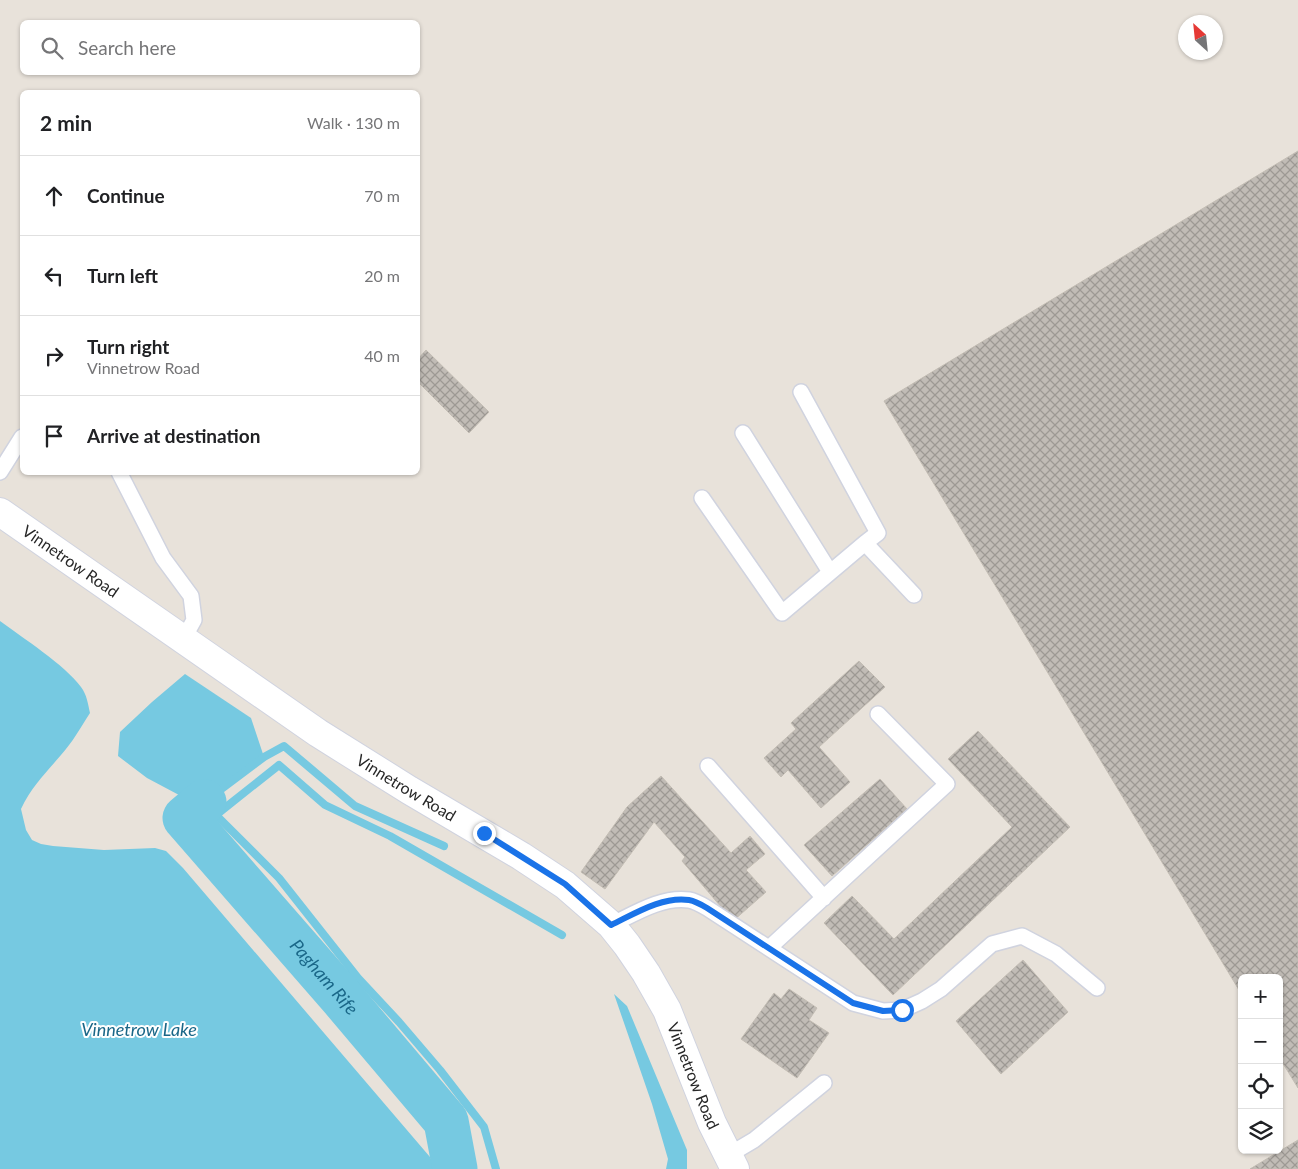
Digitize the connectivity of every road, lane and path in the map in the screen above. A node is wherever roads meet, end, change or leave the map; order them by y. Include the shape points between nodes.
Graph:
1 (801, 392) dead end
2 (743, 432) dead end
3 (20, 441) edge
4 (0, 472) edge
5 (121, 475) edge
6 (702, 498) dead end
7 (0, 512) edge
8 (865, 543) junction
9 (830, 572) junction
10 (914, 594) dead end
11 (183, 640) junction
12 (878, 714) dead end
13 (708, 766) dead end
14 (824, 898) junction
15 (611, 925) junction
16 (769, 948) junction
17 (1097, 988) dead end
18 (824, 1082) dead end
19 (731, 1162) edge

1 - 8 lane via 878,533
2 - 9 lane
3 - 4 lane
5 - 11 lane via 163,558 191,596 194,620
6 - 9 lane via 782,613
7 - 11 street, Vinnetrow Road
8 - 9 lane
8 - 10 lane
11 - 15 street, Vinnetrow Road via 318,733 565,884
12 - 14 lane via 947,784
13 - 14 lane
14 - 16 lane
15 - 16 lane via 649,907 672,900 690,900
15 - 19 street, Vinnetrow Road via 668,1010 704,1104
16 - 17 lane via 853,1003 883,1011 902,1010 922,1001 941,989 992,944 1022,936 1056,954
18 - 19 lane

